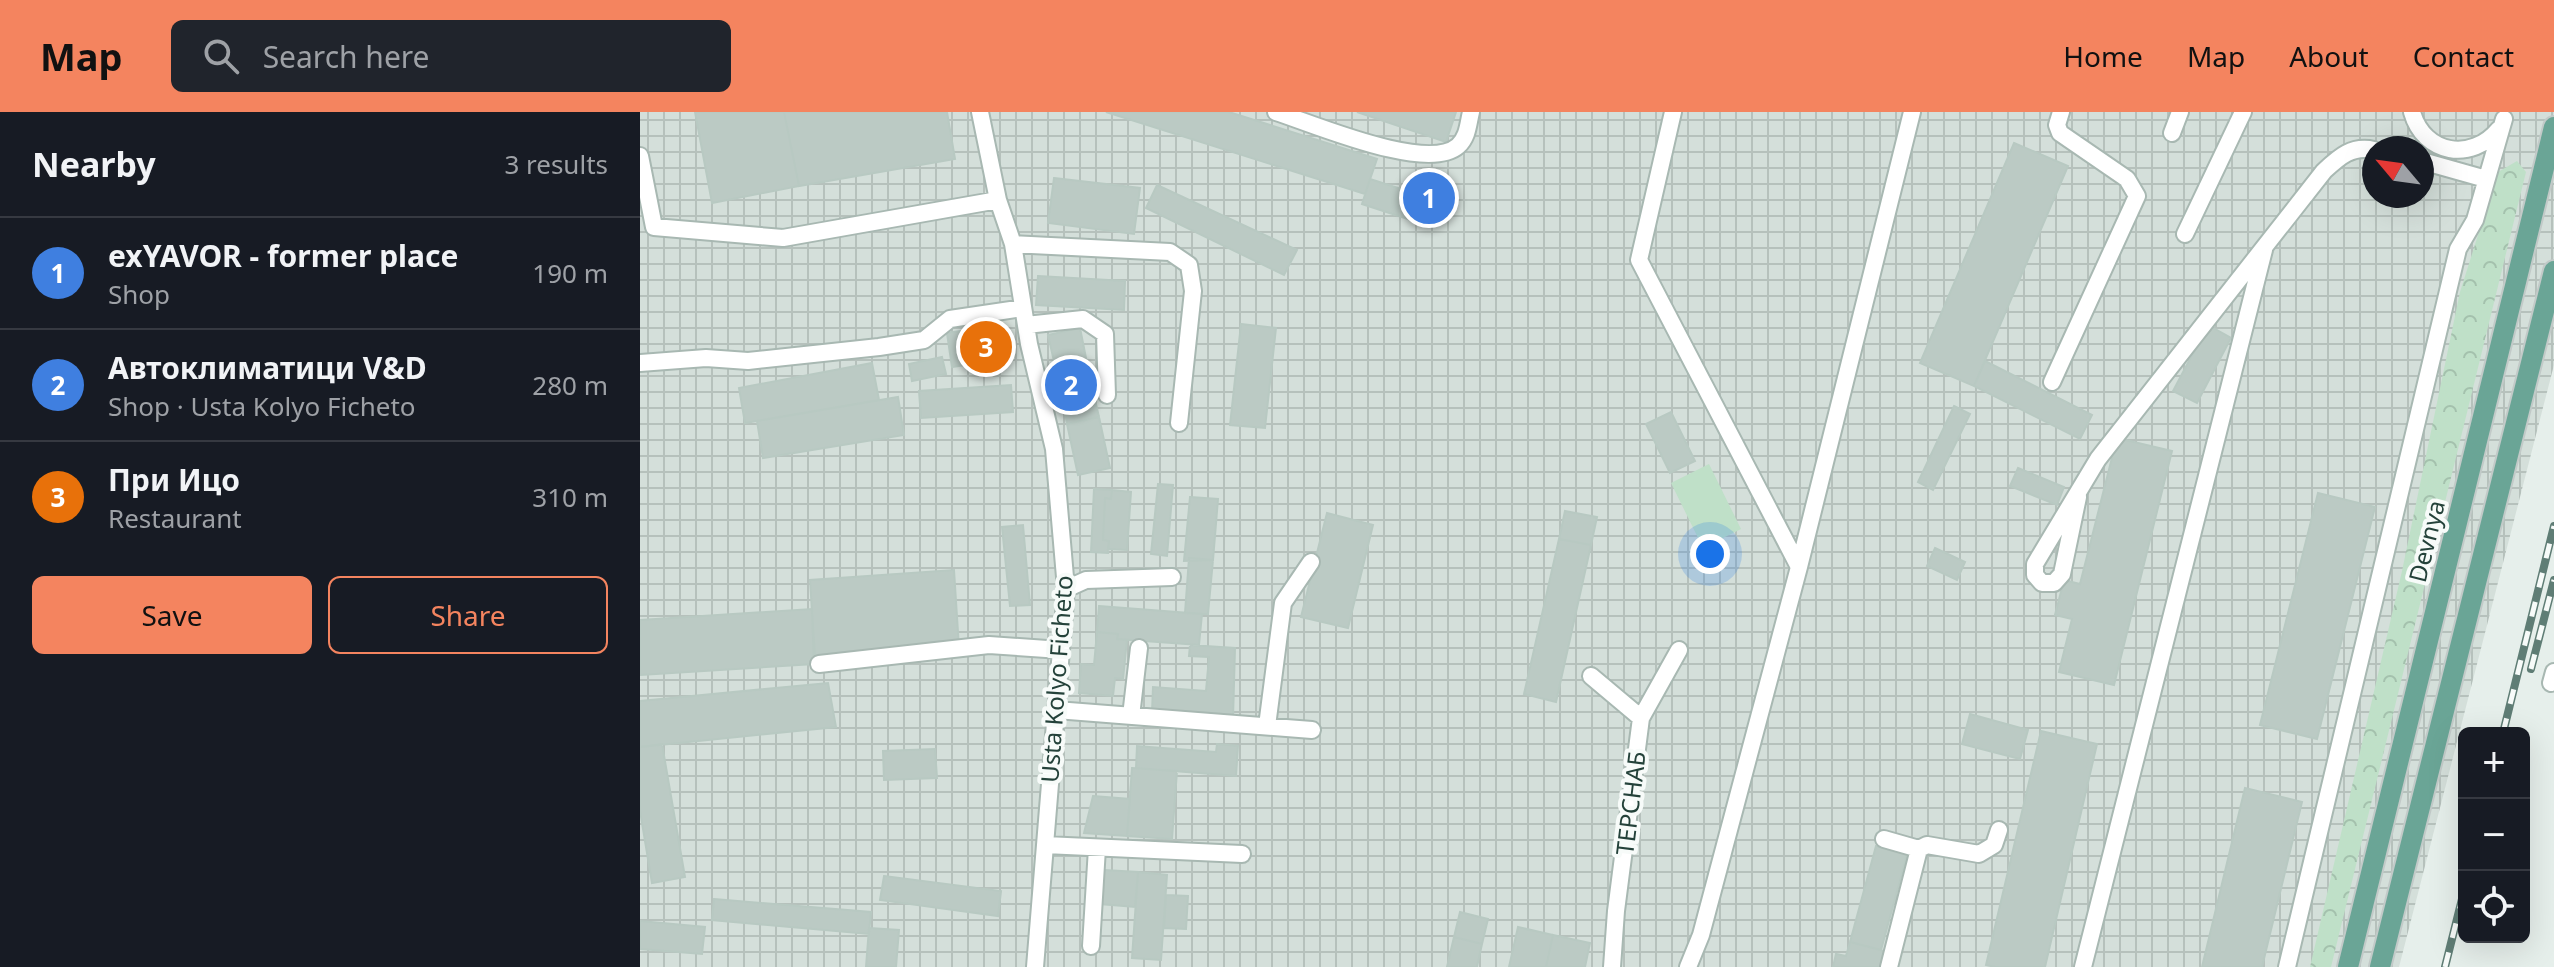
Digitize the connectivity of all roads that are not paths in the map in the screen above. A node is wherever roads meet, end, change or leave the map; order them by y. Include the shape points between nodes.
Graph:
1 (980, 112) edge
2 (1276, 112) edge
3 (1471, 112) edge
4 (1673, 112) edge
5 (1912, 112) edge
6 (2180, 112) edge
7 (2243, 112) edge
8 (2412, 112) edge
9 (2055, 114) edge
10 (2505, 116) edge
11 (2554, 127) edge
12 (2172, 133) dead end
13 (2362, 149) edge
14 (640, 156) edge
15 (2434, 164) edge
16 (2486, 179) junction
17 (998, 200) junction
18 (2185, 234) dead end
19 (1013, 244) junction
20 (2264, 250) junction
21 (2554, 271) edge
22 (1024, 317) junction
23 (640, 363) edge
24 (2052, 382) dead end
25 (1107, 395) dead end
26 (1179, 423) dead end
27 (2078, 497) junction
28 (1311, 562) dead end
29 (1799, 567) junction
30 (1172, 577) dead end
31 (1066, 589) junction
32 (1139, 648) dead end
33 (1061, 650) junction
34 (1679, 650) dead end
35 (819, 664) dead end
36 (1591, 676) dead end
37 (1056, 710) junction
38 (1131, 716) junction
39 (1641, 718) junction
40 (1267, 726) junction
41 (1312, 730) dead end
42 (1999, 830) dead end
43 (1884, 839) dead end
44 (1045, 845) junction
45 (1097, 848) junction
46 (1919, 849) junction
47 (1242, 854) dead end
48 (1091, 946) dead end
49 (1035, 967) edge
50 (1612, 967) edge
51 (1688, 967) edge
52 (1889, 967) edge
53 (2083, 967) edge
54 (2287, 967) edge
55 (2348, 967) edge
56 (2380, 967) edge

1 - 17 street, Usta Kolyo Ficheto
2 - 3 street via 1406,155 1455,148 1466,134
4 - 29 street via 1639,260
5 - 29 street
6 - 12 street
7 - 18 street
8 - 10 street via 2422,134 2450,150 2484,144
9 - 24 street via 2060,133 2127,179 2137,196
10 - 16 street
11 - 55 main road, Devnya
13 - 20 street via 2342,154
14 - 17 street via 654,227 783,238
15 - 16 street
16 - 54 street via 2475,220 2458,249
17 - 19 street, Usta Kolyo Ficheto
19 - 22 street, Usta Kolyo Ficheto
19 - 26 street via 1170,252 1189,265 1193,291
20 - 27 street via 2098,459
20 - 53 street
21 - 56 main road
22 - 23 street via 950,319 924,340 879,347 748,361
22 - 25 street via 1083,319 1105,334
22 - 31 street, Usta Kolyo Ficheto via 1054,449
27 - 27 street via 2035,564 2042,583 2054,583 2062,574
28 - 40 street via 1283,603
29 - 51 street
30 - 31 street via 1086,580
31 - 33 street, Usta Kolyo Ficheto
32 - 38 street
33 - 35 street via 989,645
33 - 37 street, Usta Kolyo Ficheto
34 - 39 street, ТЕРСНАБ
36 - 39 street
37 - 38 street
37 - 44 street, Usta Kolyo Ficheto
38 - 40 street
39 - 50 street, ТЕРСНАБ
40 - 41 street
42 - 46 street via 1994,845 1979,854 1927,845
43 - 46 street
44 - 45 street
44 - 49 street, Usta Kolyo Ficheto
45 - 47 street
45 - 48 street
46 - 52 street

